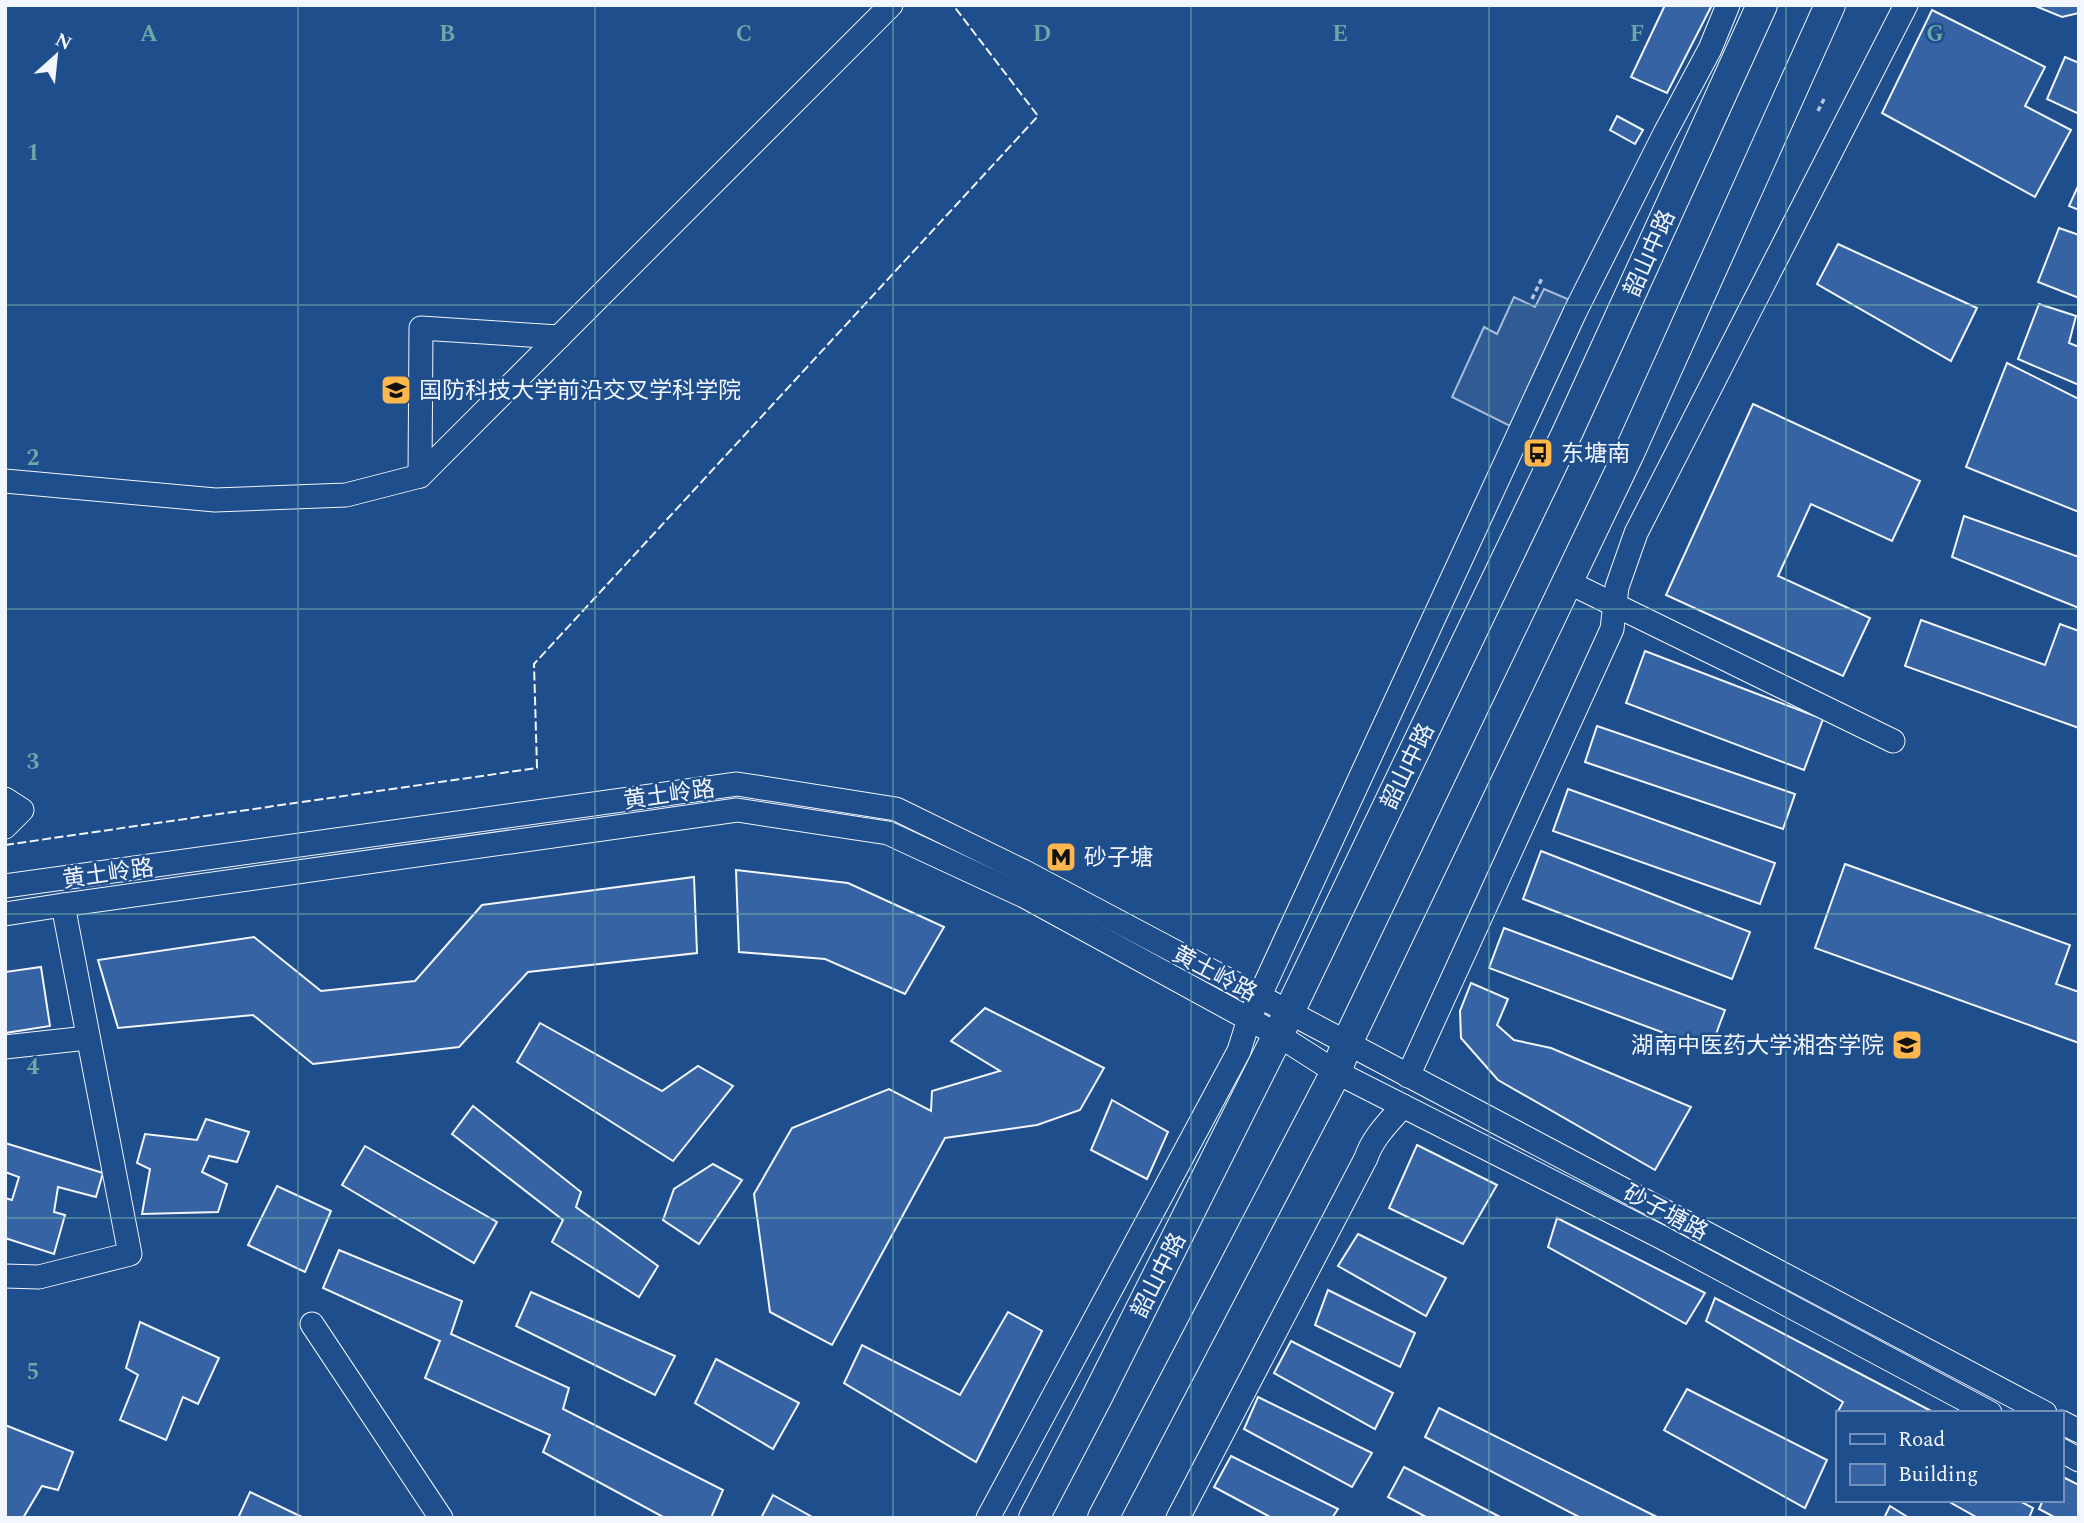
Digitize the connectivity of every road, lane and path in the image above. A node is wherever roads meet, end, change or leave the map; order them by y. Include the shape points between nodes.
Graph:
1 (891, 5) edge
2 (1728, 5) edge
3 (1762, 5) edge
4 (1830, 5) edge
5 (1906, 5) edge
6 (1824, 99) dead end
7 (1818, 111) dead end
8 (1542, 278) dead end
9 (1532, 299) dead end
10 (559, 337) junction
11 (420, 476) junction
12 (5, 481) edge
13 (1568, 582) junction
14 (1615, 606) junction
15 (1893, 741) dead end
16 (5, 799) edge
17 (5, 827) edge
18 (5, 886) edge
19 (63, 905) junction
20 (5, 914) edge
21 (1260, 997) junction
22 (1249, 1019) junction
23 (1283, 1023) junction
24 (87, 1038) junction
25 (1347, 1043) junction
26 (5, 1047) edge
27 (1336, 1072) junction
28 (1408, 1076) junction
29 (1403, 1106) junction
30 (5, 1276) edge
31 (312, 1324) dead end
32 (1986, 1411) edge
33 (2041, 1411) edge
34 (2063, 1423) edge
35 (2079, 1431) edge
36 (2063, 1451) edge
37 (2079, 1460) edge
38 (441, 1518) edge
39 (988, 1518) edge
40 (1034, 1518) edge
41 (1103, 1518) edge
42 (1178, 1518) edge

1 - 10 street
2 - 21 street via 1710,49 1575,312
3 - 23 main road, 韶山中路 via 1569,429
4 - 13 main road
5 - 14 street via 1636,533
6 - 7 path
8 - 9 path
10 - 11 street
10 - 11 street via 421,328
11 - 12 street via 346,495 215,500
13 - 14 street
13 - 25 main road
14 - 15 street
14 - 28 street via 1612,629
16 - 17 street via 22,810
18 - 21 street, 黄土岭路 via 737,784 896,808
19 - 20 street, 黄土岭路
19 - 22 street, 黄土岭路 via 737,810 888,833 1024,896
19 - 24 street
21 - 22 street
21 - 23 street, 黄土岭路
22 - 23 street, 黄土岭路
22 - 39 street via 1239,1051
23 - 25 street, 砂子塘路
23 - 27 street, 砂子塘路
23 - 40 main road, 韶山中路
24 - 26 street
24 - 30 street via 130,1254 39,1277
25 - 27 main road
25 - 28 street, 砂子塘路
27 - 29 street, 砂子塘路
27 - 41 main road
28 - 33 street, 砂子塘路
29 - 32 street, 砂子塘路
29 - 42 street via 1370,1147
31 - 38 street
34 - 35 street
36 - 37 street

